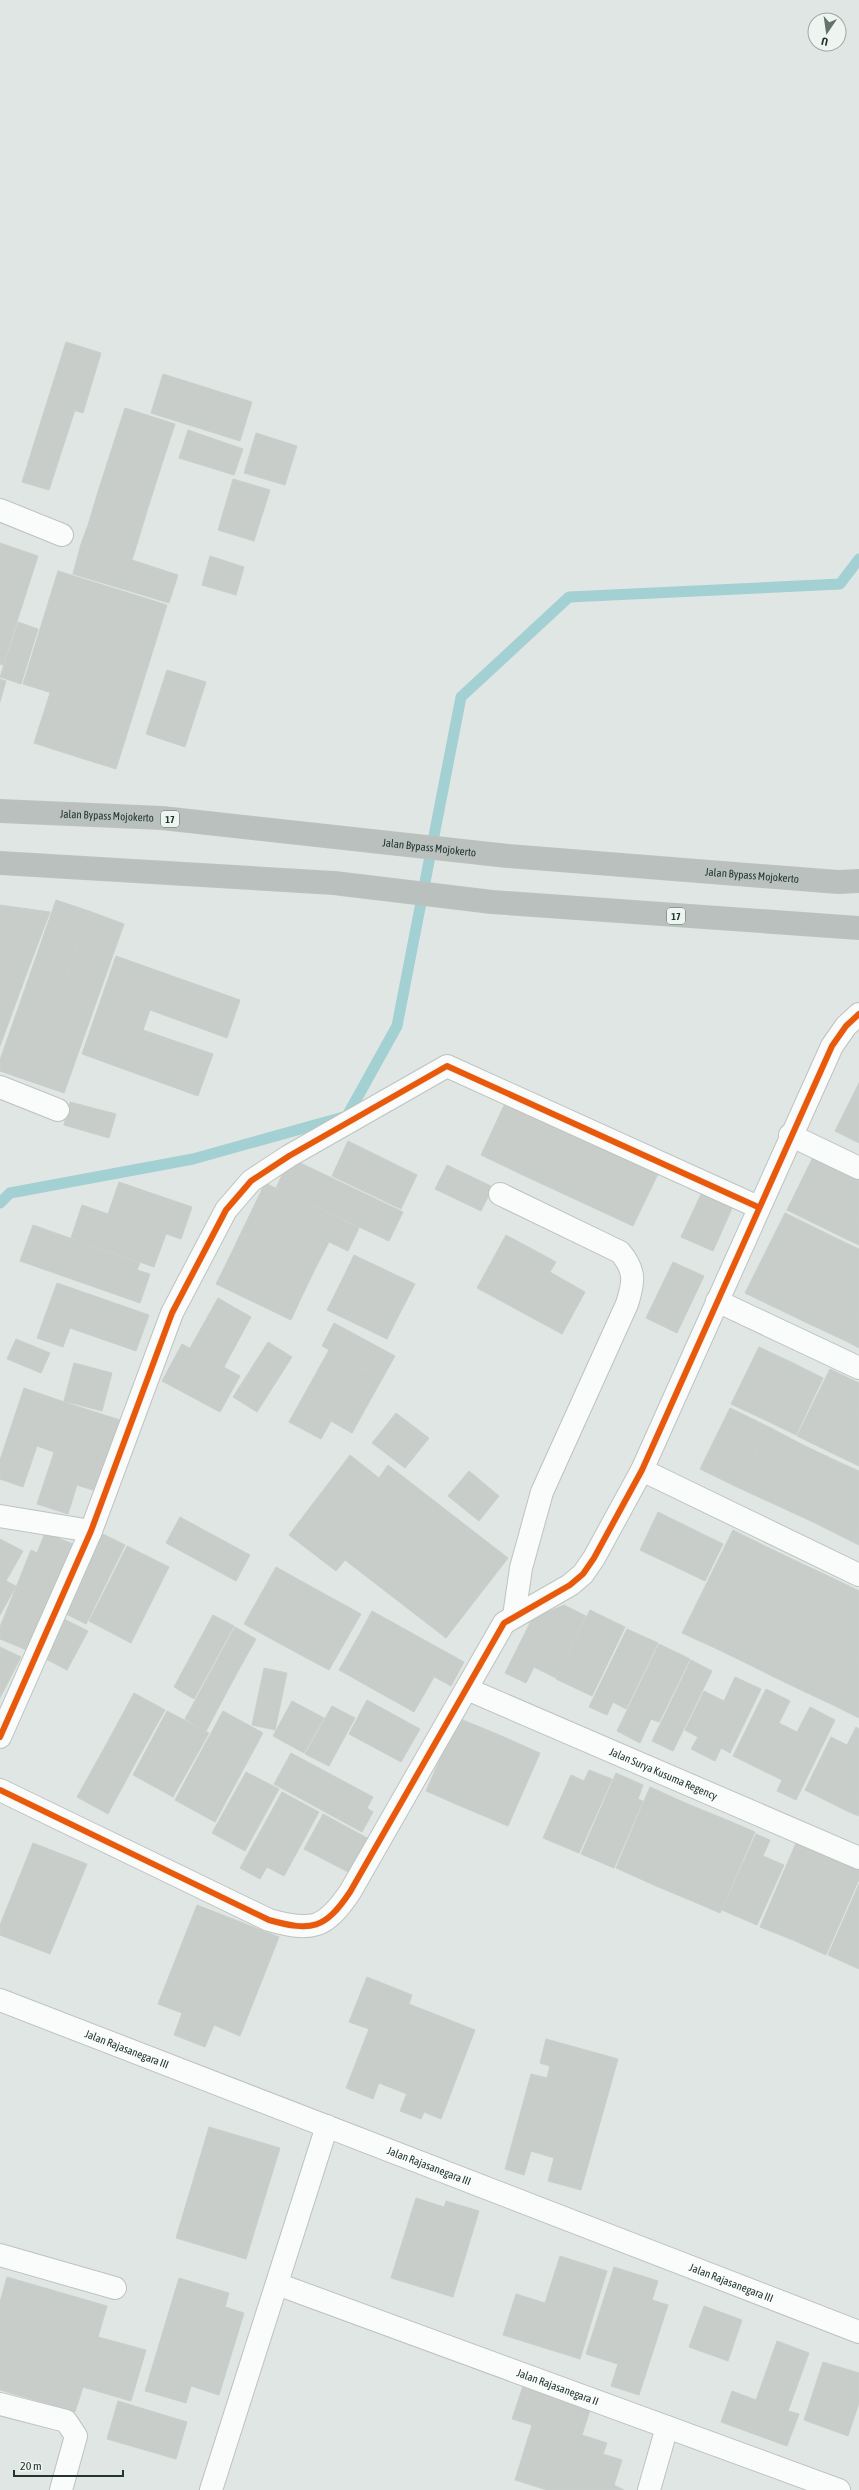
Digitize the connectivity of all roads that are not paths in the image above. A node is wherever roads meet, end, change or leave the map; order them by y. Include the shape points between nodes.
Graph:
1 (0, 510) edge
2 (62, 535) dead end
3 (0, 811) edge
4 (0, 863) edge
5 (859, 881) edge
6 (859, 928) edge
7 (859, 1014) edge
8 (0, 1087) edge
9 (58, 1110) dead end
10 (790, 1135) junction
11 (859, 1168) edge
12 (500, 1194) dead end
13 (758, 1207) junction
14 (718, 1301) junction
15 (859, 1368) edge
16 (642, 1470) junction
17 (0, 1516) edge
18 (91, 1531) junction
19 (859, 1575) edge
20 (514, 1616) junction
21 (467, 1689) junction
22 (0, 1737) edge
23 (0, 1790) edge
24 (859, 1858) edge
25 (0, 2000) edge
26 (327, 2126) junction
27 (0, 2256) edge
28 (276, 2284) junction
29 (115, 2288) dead end
30 (859, 2332) edge
31 (0, 2404) edge
32 (668, 2427) junction
33 (60, 2490) edge
34 (211, 2490) edge
35 (649, 2490) edge
36 (839, 2490) edge

1 - 2 street
3 - 5 highway, Jalan Bypass Mojokerto / 17 via 162,818 508,856 838,882
4 - 6 highway, 17 via 334,883 492,902
7 - 10 street via 846,1026 832,1046
8 - 9 street
10 - 11 street
10 - 13 street
12 - 20 street via 620,1252 629,1264 633,1278 627,1304 542,1492 521,1568
13 - 14 street
13 - 18 street via 447,1066 289,1156 251,1181 226,1210 172,1313
14 - 15 street
14 - 16 street
16 - 19 street
16 - 20 street via 583,1574 570,1585
17 - 18 street
18 - 22 street
20 - 21 street via 504,1623 495,1636
21 - 23 street via 350,1892 336,1912 324,1922 308,1927 290,1926 269,1920
21 - 24 street, Jalan Surya Kusuma Regency
25 - 26 street, Jalan Rajasanegara III
26 - 28 street
26 - 30 street, Jalan Rajasanegara III
27 - 29 street
28 - 32 street, Jalan Rajasanegara II
28 - 34 street
31 - 33 street via 66,2421 76,2436
32 - 35 street
32 - 36 street, Jalan Rajasanegara II

